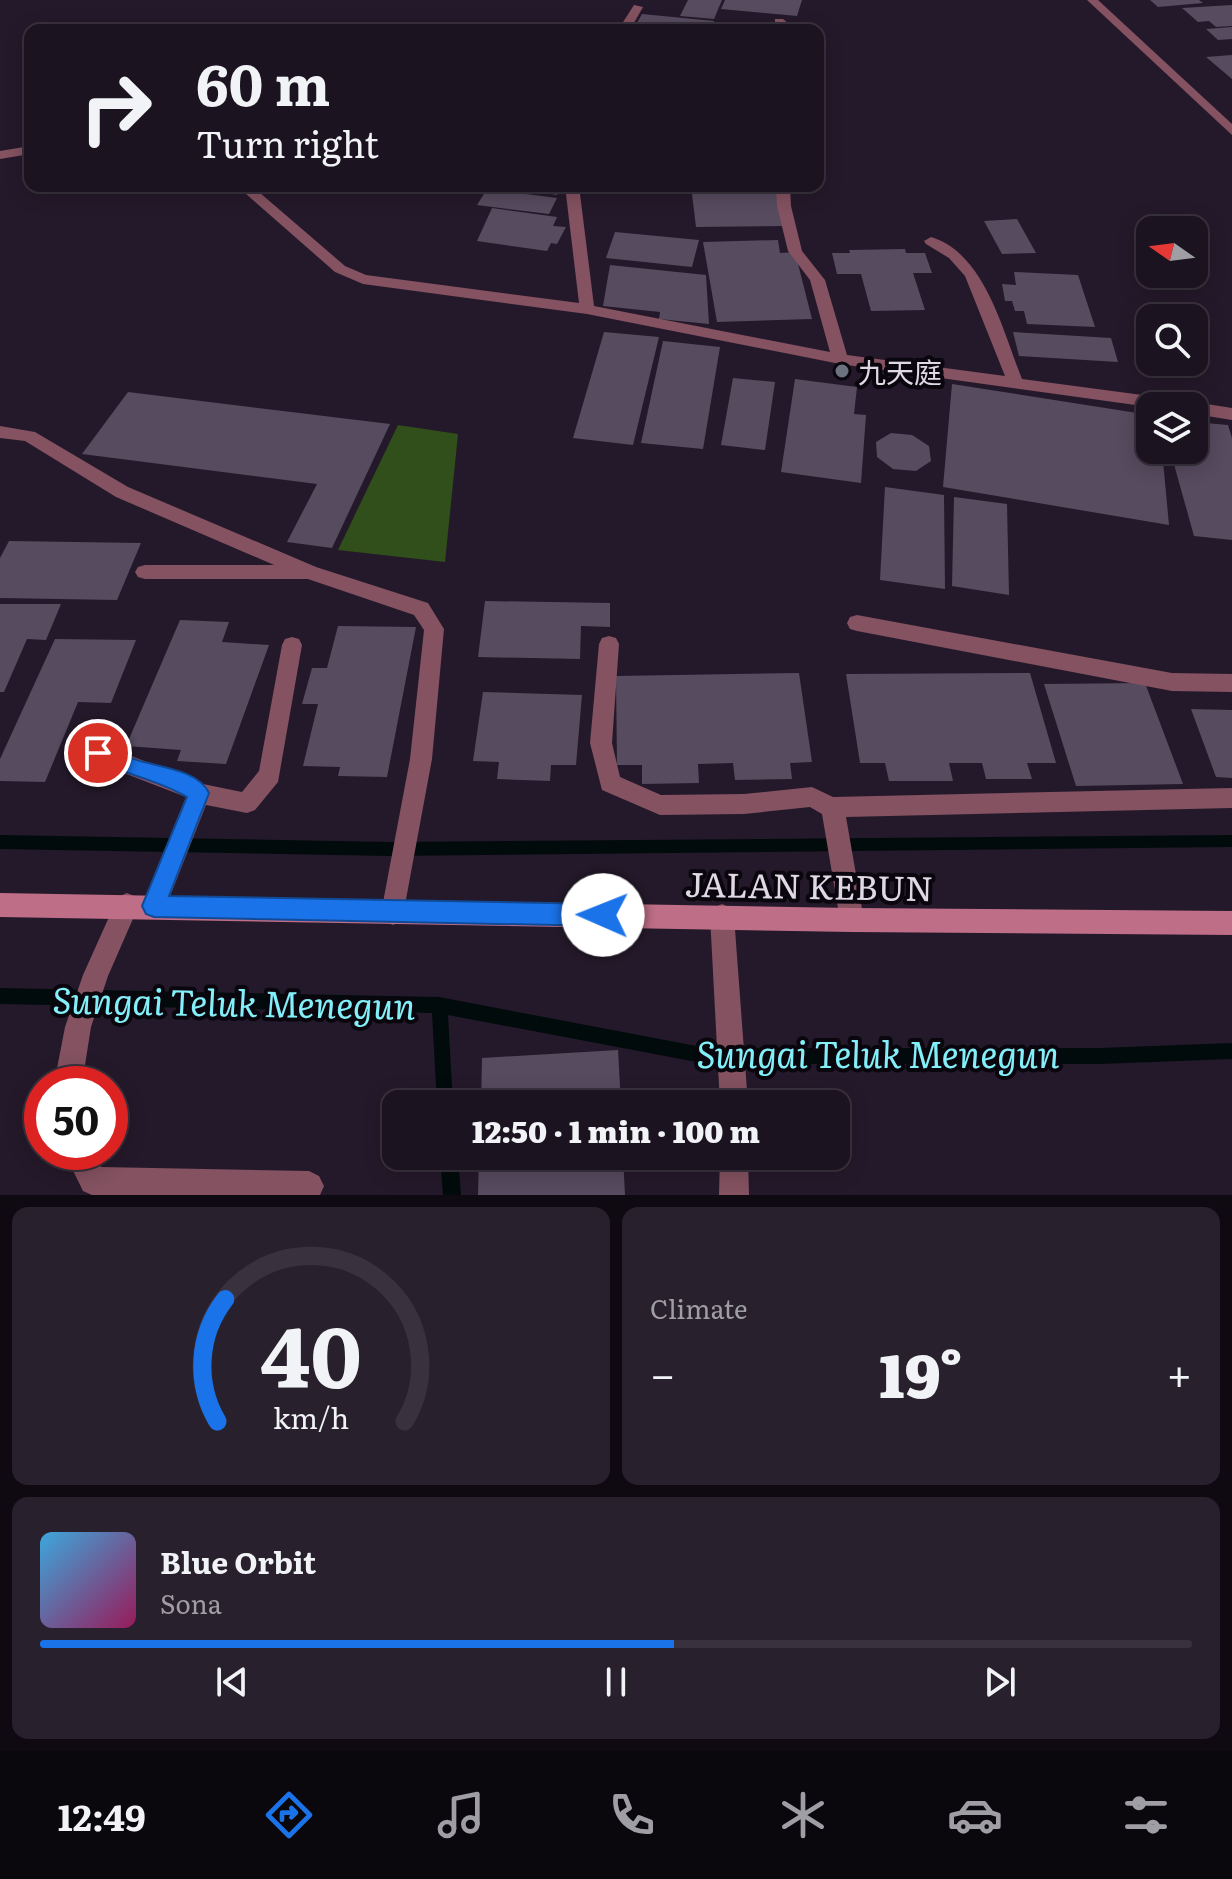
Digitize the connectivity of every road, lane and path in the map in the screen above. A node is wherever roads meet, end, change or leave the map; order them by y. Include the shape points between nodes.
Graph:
1 (1092, 0) edge
2 (638, 7) dead end
3 (779, 21) dead end
4 (628, 24) edge
5 (783, 24) edge
6 (1232, 131) edge
7 (24, 151) edge
8 (0, 155) edge
9 (251, 192) edge
10 (573, 192) edge
11 (783, 192) edge
12 (931, 241) dead end
13 (587, 309) junction
14 (840, 359) junction
15 (1015, 381) junction
16 (1136, 399) edge
17 (1208, 410) edge
18 (1232, 414) edge
19 (0, 432) edge
20 (145, 572) dead end
21 (309, 572) junction
22 (857, 623) dead end
23 (609, 644) dead end
24 (292, 645) dead end
25 (1232, 683) edge
26 (98, 753) dead end
27 (199, 793) junction
28 (1232, 798) edge
29 (835, 816) junction
30 (0, 905) edge
31 (127, 905) junction
32 (154, 906) junction
33 (393, 913) junction
34 (722, 916) junction
35 (852, 920) junction
36 (1232, 923) edge
37 (71, 1066) edge
38 (734, 1090) edge
39 (87, 1170) edge
40 (734, 1170) edge
41 (309, 1186) dead end
42 (734, 1195) edge

1 - 6 street
2 - 4 street
3 - 5 street
7 - 8 street
9 - 13 street via 340,269 363,279
10 - 13 street
11 - 14 street via 795,251 817,280
12 - 15 street via 972,275
13 - 14 street
14 - 15 street
15 - 16 street
17 - 18 street
19 - 21 street via 29,436 122,492
20 - 21 street
21 - 33 street via 421,609 434,629 421,759
22 - 25 street via 1172,682
23 - 29 street via 601,743 610,783 660,805 812,797
24 - 27 street via 270,775 247,803
26 - 27 street
27 - 32 street
28 - 29 street
29 - 35 street
30 - 31 main road, JALAN KEBUN
31 - 32 main road, JALAN KEBUN
31 - 37 street via 96,975
32 - 33 main road, JALAN KEBUN
33 - 34 main road, JALAN KEBUN
34 - 35 main road, JALAN KEBUN
34 - 38 street
35 - 36 main road, JALAN KEBUN
39 - 41 street via 93,1181
40 - 42 street

